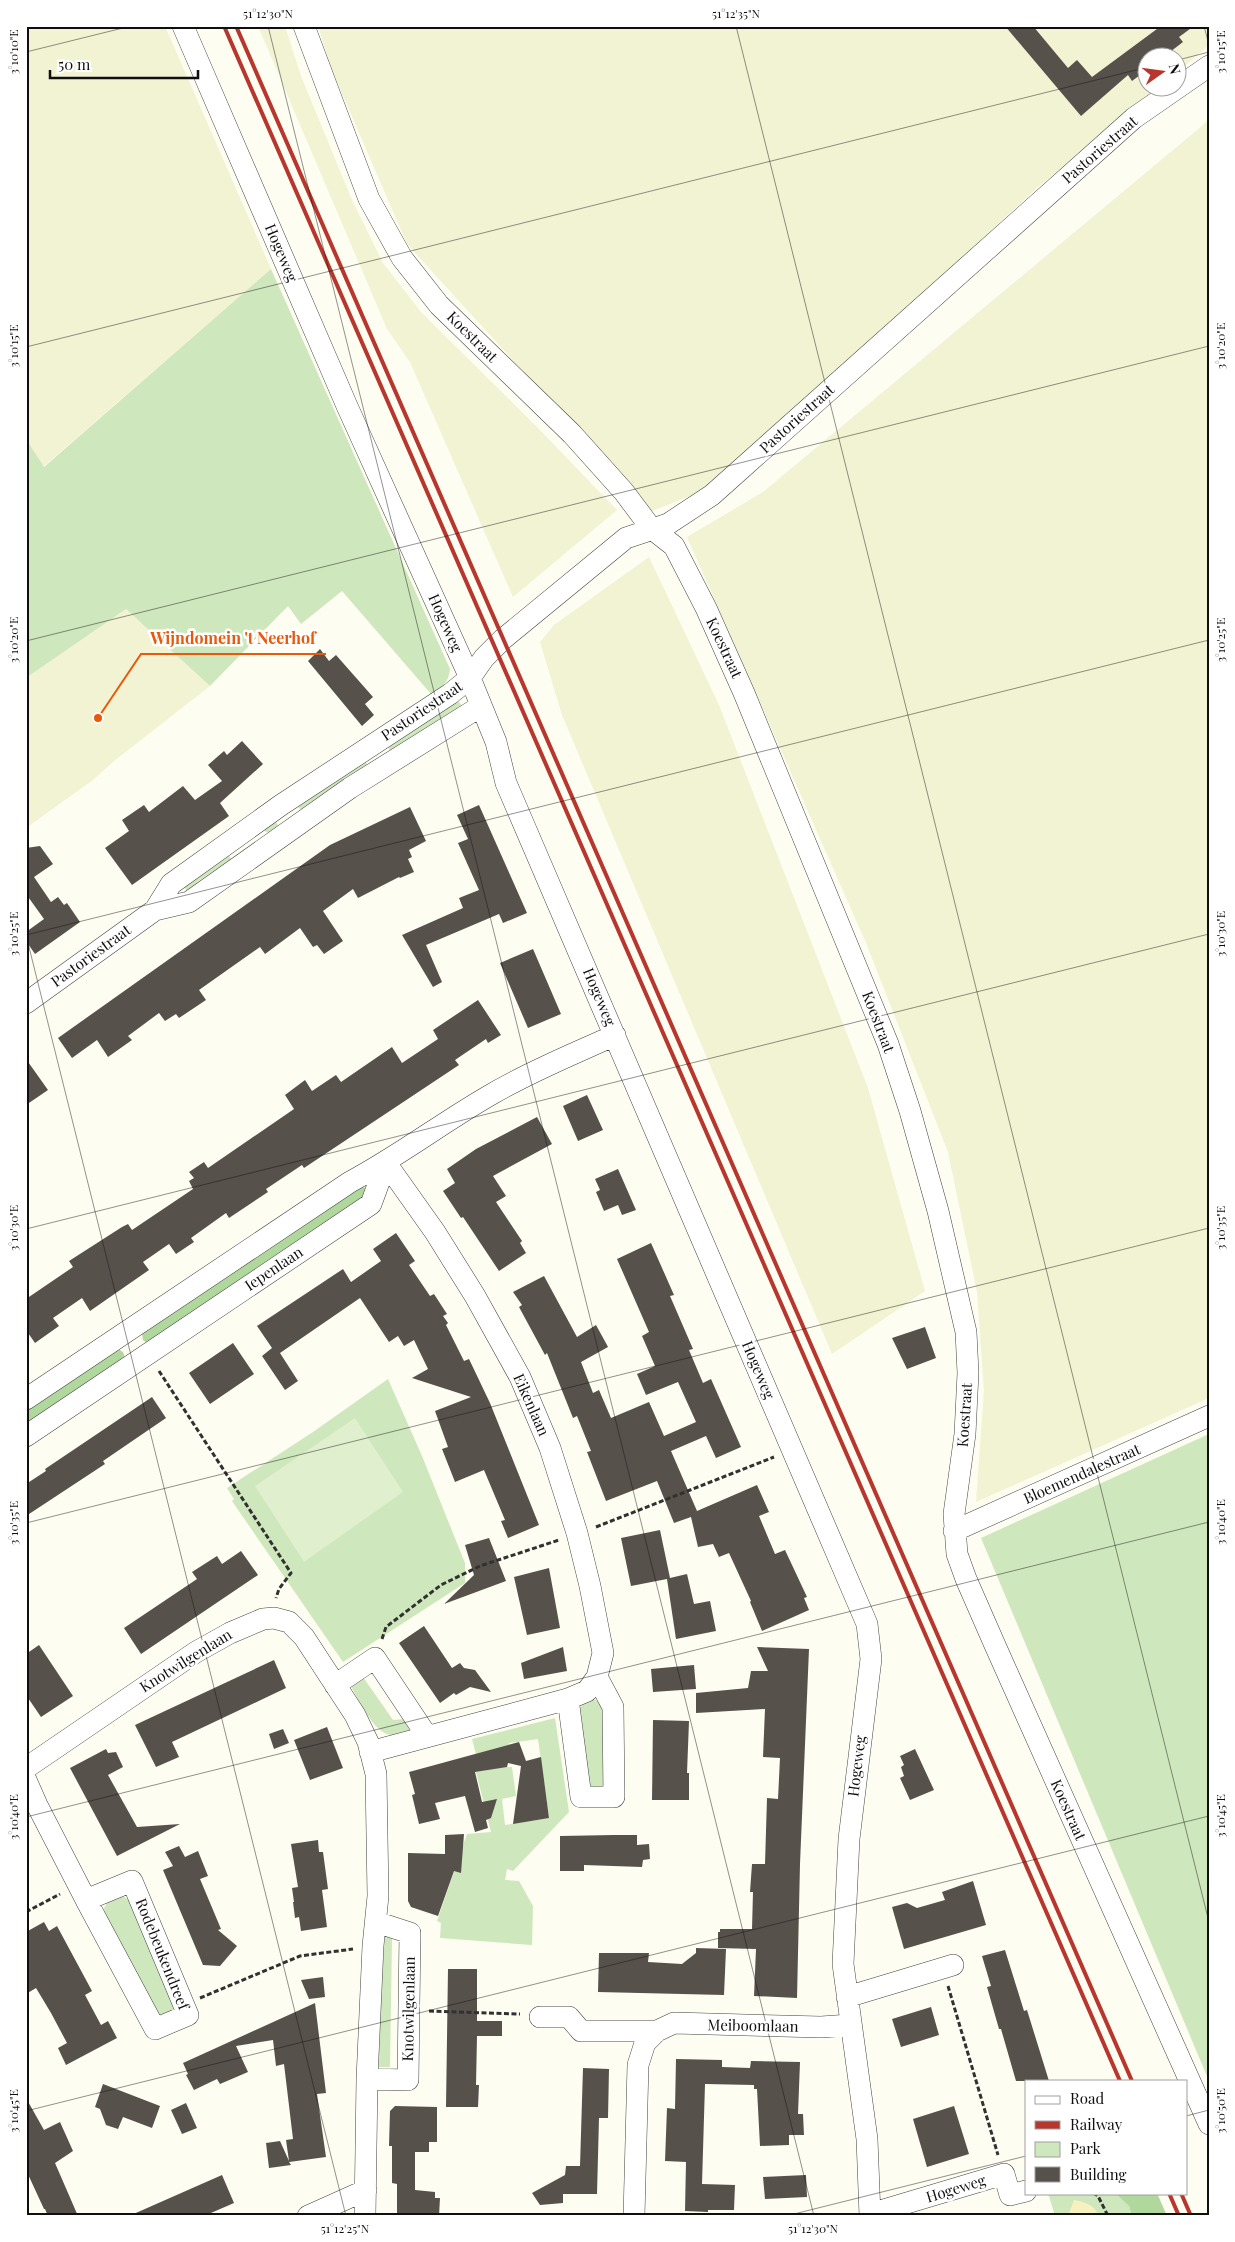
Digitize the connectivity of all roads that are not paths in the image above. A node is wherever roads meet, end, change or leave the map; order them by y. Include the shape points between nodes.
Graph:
1 (183, 26) edge
2 (304, 26) edge
3 (1209, 66) edge
4 (651, 528) junction
5 (470, 678) junction
6 (481, 706) junction
7 (370, 746) junction
8 (384, 766) junction
9 (281, 805) junction
10 (297, 826) junction
11 (155, 910) junction
12 (26, 1003) edge
13 (615, 1035) junction
14 (386, 1163) junction
15 (125, 1333) junction
16 (142, 1358) junction
17 (26, 1400) edge
18 (1209, 1416) edge
19 (26, 1436) edge
20 (954, 1531) junction
21 (597, 1677) junction
22 (336, 1685) junction
23 (568, 1699) junction
24 (427, 1736) junction
25 (370, 1752) junction
26 (26, 1768) edge
27 (26, 1780) edge
28 (82, 1892) junction
29 (376, 1922) junction
30 (948, 1967) road end
31 (847, 1997) junction
32 (540, 2017) road end
33 (850, 2025) junction
34 (657, 2030) junction
35 (367, 2079) junction
36 (1209, 2124) edge
37 (366, 2190) junction
38 (1025, 2190) edge
39 (870, 2215) edge
40 (308, 2216) edge
41 (365, 2216) edge
42 (634, 2216) edge

1 - 5 street, Hogeweg
2 - 4 street, Koestraat via 369,199 402,258 439,305 590,454
3 - 4 street, Pastoriestraat via 1134,118 712,494 668,524
4 - 5 street, Pastoriestraat via 626,538 522,623 484,658
4 - 20 street, Koestraat via 674,546 723,645 888,1044 910,1111 938,1211 966,1332 968,1404
5 - 6 street, Hogeweg
5 - 7 street, Pastoriestraat
6 - 8 street, Pastoriestraat
6 - 13 street, Hogeweg via 496,742 506,783
7 - 8 street, Pastoriestraat
7 - 9 street, Pastoriestraat
8 - 10 street, Pastoriestraat
9 - 10 street
9 - 11 street, Pastoriestraat via 171,884
10 - 11 street, Pastoriestraat via 189,902
11 - 12 street, Pastoriestraat
13 - 14 street, Iepenlaan via 494,1093
13 - 31 street, Hogeweg via 868,1624 871,1659 848,1839 843,1964
14 - 15 street, Iepenlaan via 350,1182
14 - 16 street, Iepenlaan via 371,1204
14 - 21 street, Eikenlaan via 476,1296 520,1377 541,1424 583,1553 602,1653
15 - 16 street
15 - 17 street, Iepenlaan
16 - 19 street, Iepenlaan
18 - 20 street, Bloemendalestraat
20 - 36 street, Koestraat via 957,1554 966,1579
21 - 23 street via 587,1691
21 - 23 street via 613,1707 614,1797 581,1797
22 - 24 street via 375,1658
22 - 25 street via 362,1728
22 - 26 street, Knotwilgenlaan via 295,1628 274,1618 263,1619 196,1652
23 - 24 street
24 - 25 street
25 - 29 street via 377,1789
27 - 28 street, Rodebeukendreef
28 - 28 street, Rodebeukendreef via 132,1881 188,2016 155,2029
29 - 35 street
29 - 35 street, Knotwilgenlaan via 410,1933 408,2080
30 - 31 street
31 - 33 street, Hogeweg
32 - 34 street, Meiboomlaan via 569,2017 581,2031
33 - 34 street, Meiboomlaan via 674,2023
33 - 39 street, Hogeweg via 867,2139
34 - 42 street via 644,2043 638,2065
35 - 37 street
37 - 40 street
37 - 41 street
38 - 39 street, Hogeweg via 1010,2195 1004,2174

